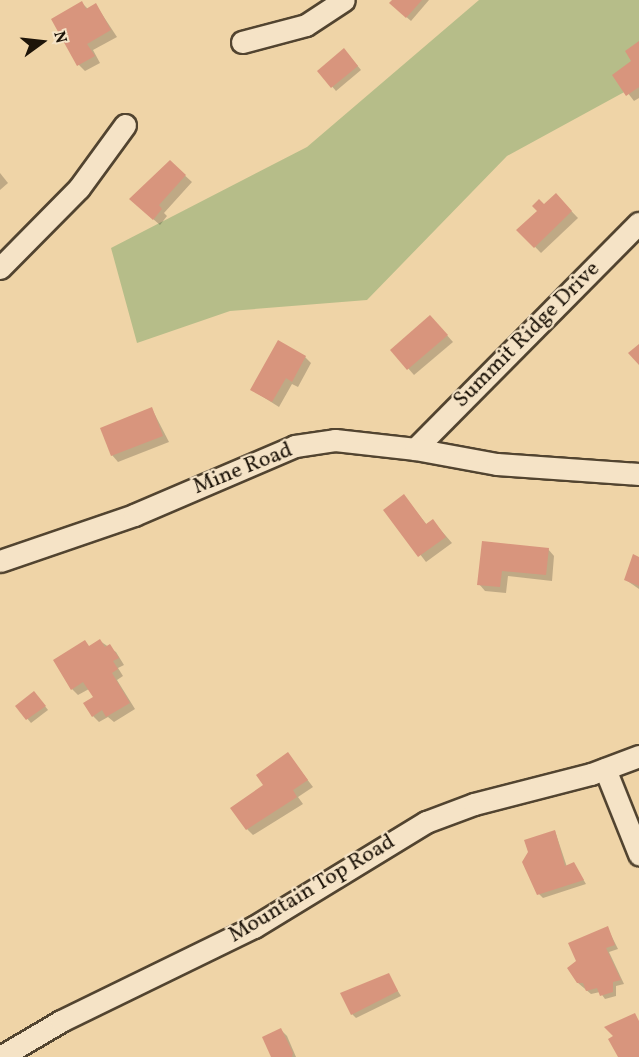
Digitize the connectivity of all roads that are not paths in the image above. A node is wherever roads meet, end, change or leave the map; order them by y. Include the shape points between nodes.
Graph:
1 (344, 0) edge
2 (242, 42) dead end
3 (125, 125) dead end
4 (639, 223) edge
5 (0, 268) edge
6 (415, 449) junction
7 (639, 474) edge
8 (0, 561) edge
9 (639, 756) edge
10 (605, 769) junction
11 (639, 854) edge
12 (0, 1057) edge

1 - 2 street via 306,25
3 - 5 street via 79,188
4 - 6 street, Summit Ridge Drive
6 - 7 street, Mine Road via 497,464
6 - 8 street, Mine Road via 344,440 295,446 134,515
9 - 10 street, Mountain Top Road
10 - 11 street
10 - 12 street, Mountain Top Road via 474,804 426,822 254,927 61,1021

